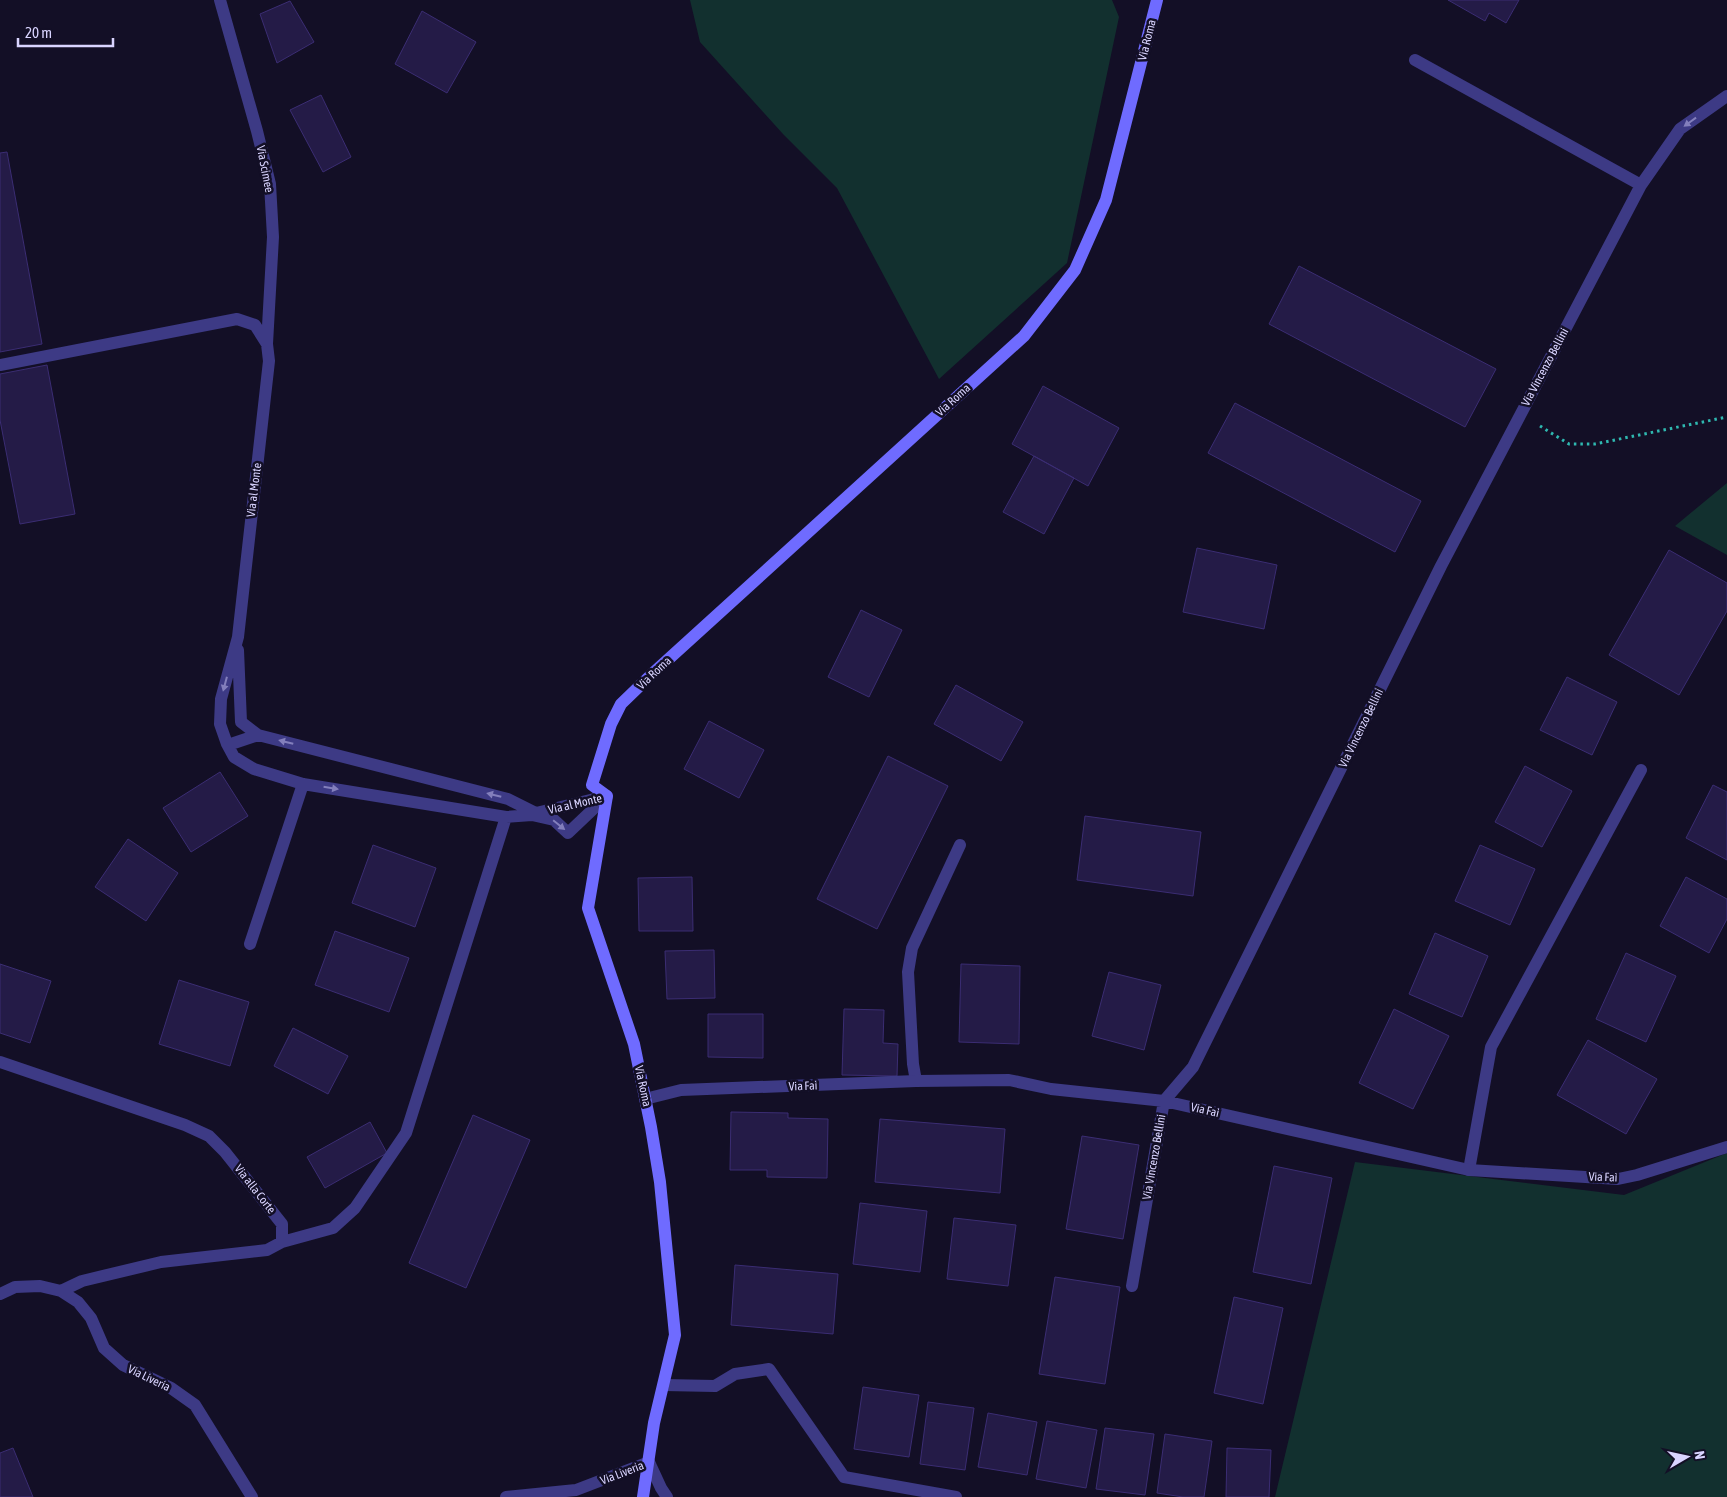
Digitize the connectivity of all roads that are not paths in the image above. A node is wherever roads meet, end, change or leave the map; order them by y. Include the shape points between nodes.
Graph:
1 (220, 0) edge
2 (1158, 0) edge
3 (1415, 60) dead end
4 (1727, 96) edge
5 (1641, 185) junction
6 (267, 344) junction
7 (0, 365) edge
8 (238, 637) junction
9 (258, 734) junction
10 (227, 744) junction
11 (1641, 770) dead end
12 (303, 784) junction
13 (607, 796) junction
14 (506, 817) junction
15 (960, 846) dead end
16 (250, 944) dead end
17 (0, 1062) edge
18 (916, 1081) junction
19 (645, 1099) junction
20 (1164, 1101) junction
21 (1727, 1147) edge
22 (1469, 1170) junction
23 (282, 1242) junction
24 (1132, 1286) dead end
25 (61, 1291) junction
26 (0, 1294) edge
27 (664, 1385) junction
28 (649, 1462) junction
29 (252, 1497) edge
30 (506, 1497) edge
31 (643, 1497) edge
32 (668, 1497) edge
33 (956, 1497) edge

1 - 6 street, Via Scimee via 270,184 273,237
2 - 13 street, Via Roma via 1106,200 1075,270 1024,336 620,704 592,785
3 - 5 street
4 -> 5 street, Via Vincenzo Bellini via 1680,129
5 - 20 street, Via Vincenzo Bellini via 1440,566 1193,1067
6 - 7 street via 255,326 237,319
6 - 8 street, Via al Monte via 269,361
8 - 9 street, Via al Monte via 241,722
8 -> 10 street, Via al Monte via 221,699 220,724
9 - 10 street
13 -> 9 street, Via al Monte via 536,813 508,799
10 - 12 street, Via al Monte via 234,757 254,770
11 - 22 street via 1491,1048
12 -> 14 street, Via al Monte
12 - 16 street
14 -> 13 street, Via al Monte via 532,816 554,820 568,833
13 - 19 street, Via Roma via 588,908 634,1044
14 - 23 street via 406,1133 355,1208 333,1228
15 - 18 street via 912,948 908,972
17 - 23 street, Via alla Corte via 209,1136 226,1152 282,1224
18 - 19 street, Via Faì via 680,1090
18 - 20 street, Via Faì via 1009,1080 1051,1089
19 - 27 street, Via Roma via 660,1182 675,1335
20 - 22 street, Via Faì
20 - 24 street, Via Vincenzo Bellini
21 - 22 street, Via Faì via 1618,1179
23 - 25 street via 267,1250 160,1262 82,1281
25 - 26 street, Via Liveria via 40,1286 15,1287
25 - 29 street, Via Liveria via 78,1302 91,1318 104,1348 123,1366 171,1388 195,1405
27 - 28 street, Via Roma via 654,1423
27 - 33 street via 715,1386 734,1374 769,1369 844,1477
28 - 30 street, Via Liveria via 576,1490
28 - 31 street, Via Roma
28 - 32 street

